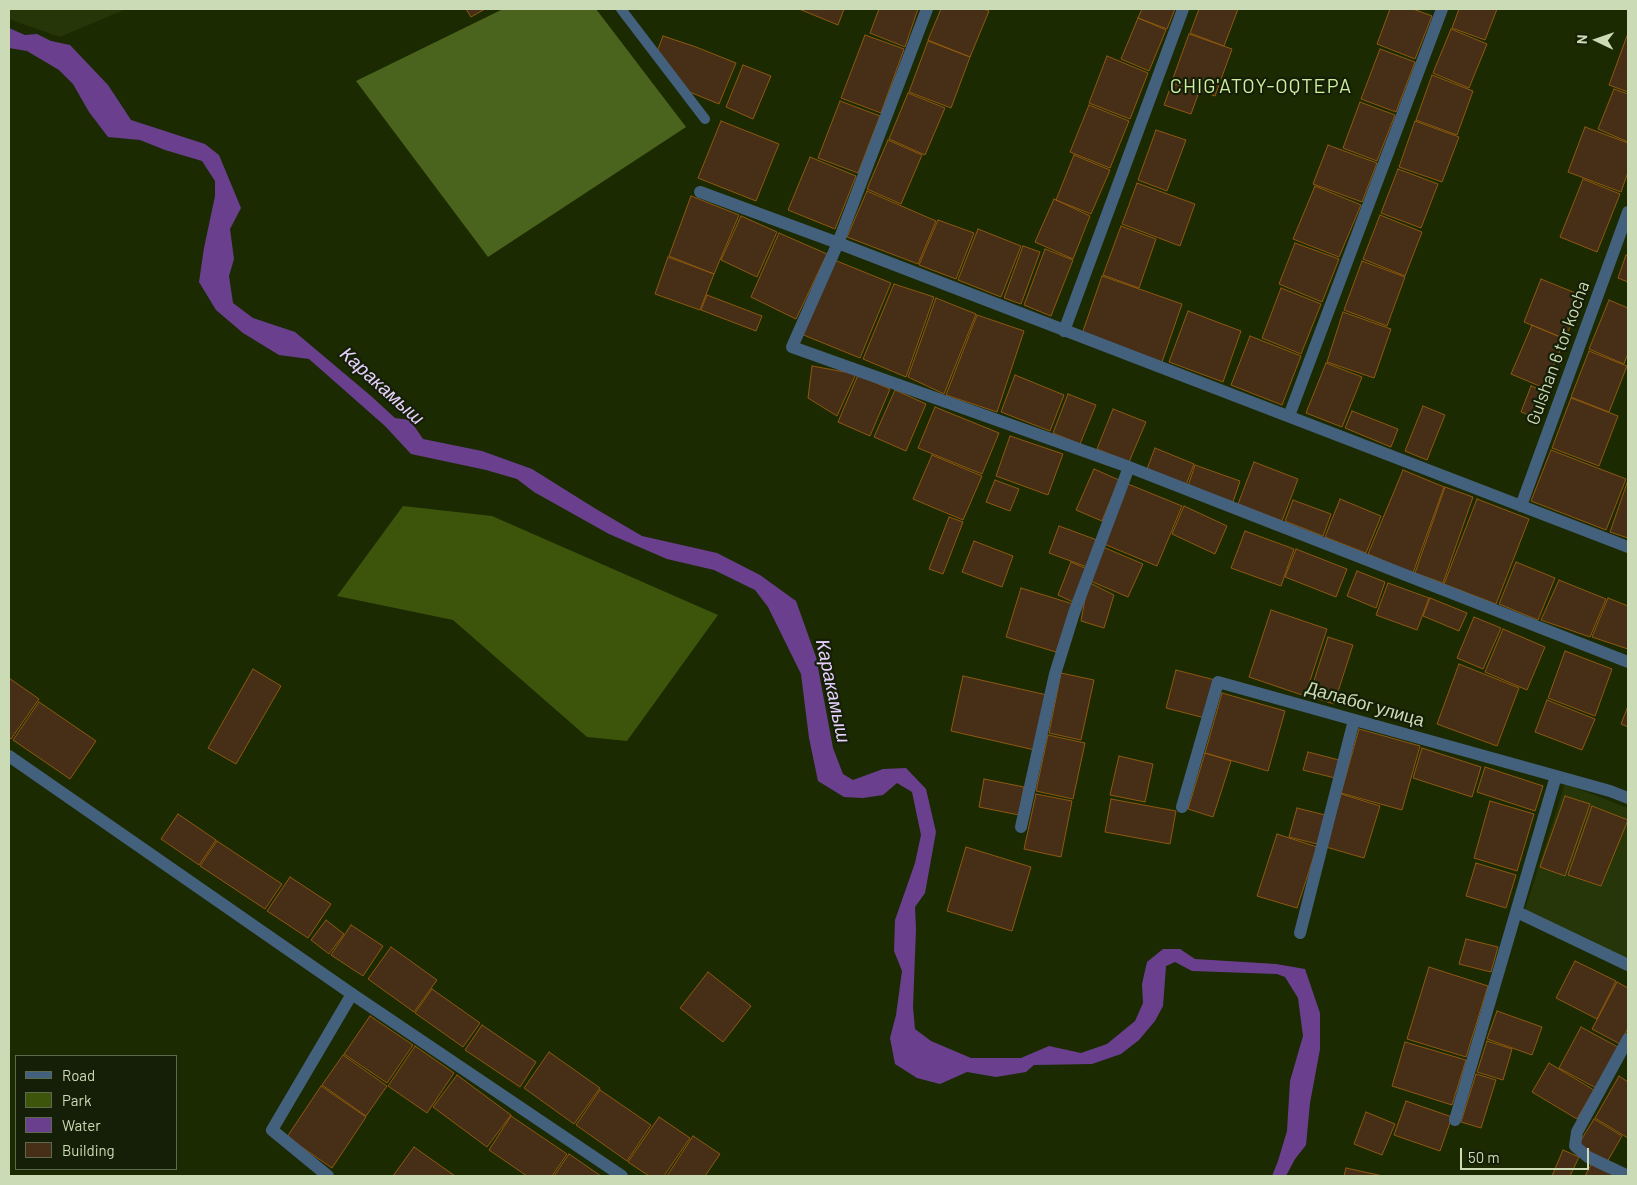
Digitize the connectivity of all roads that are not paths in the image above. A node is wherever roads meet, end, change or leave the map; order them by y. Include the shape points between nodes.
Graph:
1 (621, 9) edge
2 (927, 9) edge
3 (1183, 9) edge
4 (1442, 9) edge
5 (705, 119) dead end
6 (700, 192) dead end
7 (1628, 212) edge
8 (838, 243) junction
9 (1064, 331) junction
10 (1288, 416) junction
11 (1129, 467) junction
12 (1521, 506) junction
13 (1628, 547) edge
14 (1628, 662) edge
15 (1354, 720) junction
16 (9, 756) edge
17 (1556, 776) junction
18 (1628, 798) edge
19 (1182, 807) dead end
20 (1021, 827) dead end
21 (1517, 912) junction
22 (1300, 933) dead end
23 (1628, 965) edge
24 (352, 994) junction
25 (1628, 1039) edge
26 (1455, 1120) dead end
27 (328, 1176) edge
28 (622, 1176) edge
29 (1628, 1176) edge

1 - 5 lane
2 - 8 street
3 - 9 street
4 - 10 street
6 - 8 street
7 - 12 street, Gulshan 6 tor kocha
8 - 9 street
8 - 11 street via 792,347
9 - 10 street
10 - 12 street
11 - 14 street
11 - 20 street via 1074,613 1055,674
12 - 13 street
15 - 17 street, Далабог улица
15 - 19 street, Далабог улица via 1218,682
15 - 22 street
16 - 24 street
17 - 18 street, Далабог улица
17 - 21 street
21 - 23 street
21 - 26 street
24 - 27 street via 272,1130
24 - 28 street
25 - 29 street via 1577,1132 1576,1146 1588,1157

